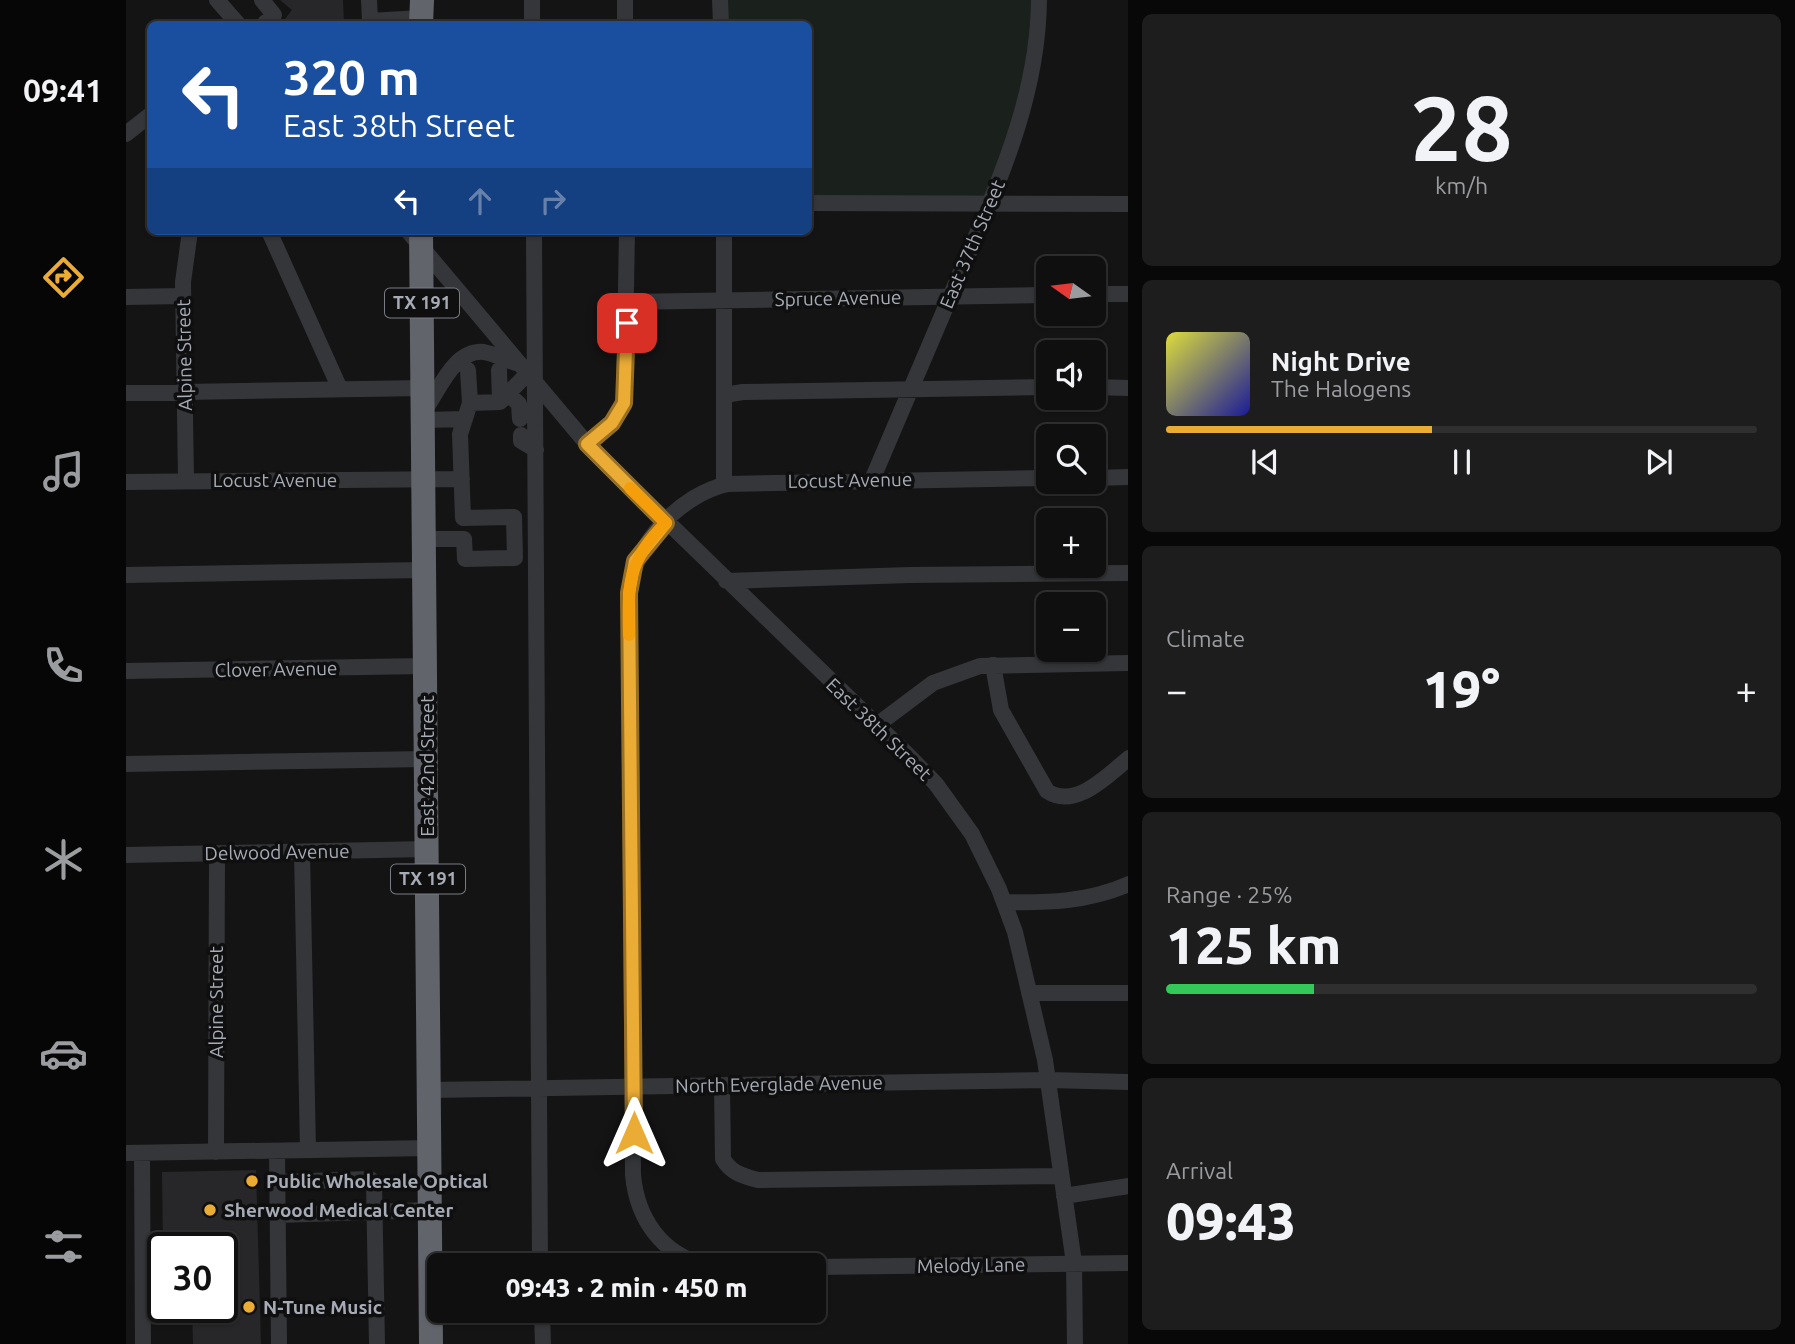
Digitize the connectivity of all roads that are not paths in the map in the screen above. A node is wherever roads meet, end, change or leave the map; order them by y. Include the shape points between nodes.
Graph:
1 (217, 0) edge
2 (262, 0) edge
3 (369, 0) edge
4 (532, 0) edge
5 (625, 0) edge
6 (720, 0) edge
7 (1039, 0) edge
8 (421, 14) edge
9 (235, 21) edge
10 (268, 21) edge
11 (368, 21) edge
12 (380, 21) edge
13 (532, 21) edge
14 (625, 21) edge
15 (721, 21) edge
16 (147, 117) edge
17 (126, 134) edge
18 (812, 203) edge
19 (1128, 204) edge
20 (989, 206) junction
21 (190, 235) edge
22 (270, 235) edge
23 (534, 235) edge
24 (627, 235) edge
25 (724, 235) edge
26 (416, 237) edge
27 (1106, 294) edge
28 (1128, 294) edge
29 (1036, 295) edge
30 (183, 296) junction
31 (126, 297) edge
32 (950, 297) junction
33 (723, 300) junction
34 (627, 302) junction
35 (468, 370) dead end
36 (499, 370) dead end
37 (527, 374) junction
38 (912, 387) junction
39 (1036, 387) edge
40 (1106, 387) edge
41 (1128, 388) edge
42 (340, 389) junction
43 (184, 391) junction
44 (126, 393) edge
45 (724, 395) junction
46 (504, 398) junction
47 (423, 406) junction
48 (535, 408) junction
49 (467, 411) junction
50 (520, 427) junction
51 (587, 444) junction
52 (536, 450) junction
53 (1128, 477) edge
54 (1036, 478) edge
55 (1106, 478) edge
56 (462, 479) junction
57 (186, 480) junction
58 (425, 480) junction
59 (872, 480) junction
60 (126, 482) edge
61 (724, 485) junction
62 (536, 516) junction
63 (514, 517) junction
64 (463, 518) junction
65 (666, 523) junction
66 (425, 539) junction
67 (464, 539) junction
68 (425, 570) junction
69 (1128, 573) edge
70 (126, 575) edge
71 (726, 581) junction
72 (1128, 663) edge
73 (993, 665) junction
74 (426, 666) junction
75 (126, 671) edge
76 (877, 725) junction
77 (1128, 758) edge
78 (427, 759) junction
79 (126, 764) edge
80 (427, 849) junction
81 (302, 852) junction
82 (217, 853) junction
83 (126, 855) edge
84 (1128, 884) edge
85 (1004, 902) junction
86 (1029, 993) junction
87 (1128, 993) edge
88 (1048, 1080) junction
89 (1128, 1082) edge
90 (722, 1085) junction
91 (634, 1086) junction
92 (540, 1088) junction
93 (429, 1090) junction
94 (430, 1148) junction
95 (308, 1150) junction
96 (277, 1151) junction
97 (216, 1152) junction
98 (134, 1153) edge
99 (1061, 1176) junction
100 (278, 1182) junction
101 (1128, 1186) edge
102 (1064, 1196) junction
103 (430, 1210) junction
104 (375, 1212) junction
105 (278, 1215) junction
106 (540, 1253) edge
107 (680, 1253) edge
108 (1074, 1263) junction
109 (1128, 1263) edge
110 (826, 1267) edge
111 (542, 1323) edge
112 (143, 1344) edge
113 (279, 1344) edge
114 (377, 1344) edge
115 (431, 1344) edge
116 (542, 1344) edge
117 (1075, 1344) edge

1 - 9 street
2 - 10 street via 274,15
3 - 11 street
4 - 13 street
5 - 14 street
6 - 15 street
7 - 20 street, East 37th Street via 1039,37 1027,101
8 - 12 street
16 - 17 street
18 - 20 street
19 - 20 street
20 - 32 street, East 37th Street
21 - 30 street, Alpine Street
22 - 42 street
23 - 37 street
24 - 34 street
25 - 33 street
26 - 37 street, East 38th Street
26 - 47 highway, East 42nd Street / TX 191
27 - 28 street
29 - 32 street, Spruce Avenue
30 - 31 street
30 - 43 street, Alpine Street
32 - 33 street, Spruce Avenue
32 - 38 street, East 37th Street
33 - 34 street, Spruce Avenue
33 - 45 street
34 - 51 street via 624,403 612,423
35 - 49 street
36 - 46 street
37 - 46 street
37 - 47 street via 487,352 470,354 453,366
37 - 48 street
37 - 51 street, East 38th Street
38 - 39 street
38 - 45 street
38 - 59 street, East 37th Street
40 - 41 street
42 - 43 street
42 - 47 street
43 - 44 street
43 - 57 street, Alpine Street
45 - 61 street
46 - 49 street
46 - 50 street via 519,404
47 - 49 street
47 - 58 highway, East 42nd Street / TX 191
48 - 50 street
48 - 52 street
49 - 56 street via 460,434
50 - 52 street via 521,441
51 - 65 street, East 38th Street
52 - 62 street
53 - 55 street
54 - 59 street, Locust Avenue
56 - 58 street, Locust Avenue
56 - 64 street
57 - 58 street, Locust Avenue
57 - 60 street, Locust Avenue
58 - 66 highway, East 42nd Street / TX 191
59 - 61 street, Locust Avenue
61 - 65 street, Locust Avenue via 701,492
62 - 63 street
62 - 92 street
63 - 64 street
63 - 67 street via 515,558 465,559
64 - 67 street
65 - 71 street, East 38th Street
65 - 91 street via 635,561 629,593
66 - 67 street
66 - 68 highway, East 42nd Street / TX 191
68 - 70 street
68 - 74 highway, East 42nd Street / TX 191
69 - 71 street
71 - 76 street, East 38th Street
72 - 73 street
73 - 76 street via 955,673 933,684
73 - 77 street via 1001,710 1047,791 1059,798 1073,797
74 - 75 street, Clover Avenue
74 - 78 highway, East 42nd Street / TX 191
76 - 85 street, East 38th Street via 936,784 972,834
78 - 79 street
78 - 80 highway, East 42nd Street / TX 191
80 - 81 street, Delwood Avenue
80 - 93 highway, East 42nd Street / TX 191
81 - 82 street, Delwood Avenue
81 - 95 street
82 - 83 street, Delwood Avenue
82 - 97 street, Alpine Street
84 - 85 street via 1086,899
85 - 86 street, East 38th Street
86 - 87 street
86 - 88 street, East 38th Street
88 - 89 street, North Everglade Avenue
88 - 90 street, North Everglade Avenue
88 - 99 street, East 38th Street
90 - 91 street, North Everglade Avenue
90 - 99 street via 723,1159 746,1177
91 - 92 street, North Everglade Avenue
91 - 107 street via 632,1175 639,1208 667,1247
92 - 93 street, North Everglade Avenue
92 - 106 street
93 - 94 highway, East 42nd Street / TX 191
94 - 95 street
94 - 103 highway, East 42nd Street / TX 191
95 - 96 street
96 - 97 street
96 - 100 street
97 - 98 street
98 - 112 street
99 - 102 street, East 38th Street
100 - 104 street via 370,1179 374,1182
100 - 105 street
101 - 102 street
102 - 108 street, East 38th Street
103 - 104 street
103 - 115 highway, East 42nd Street / TX 191
104 - 105 street
104 - 114 street
105 - 113 street
108 - 109 street, Melody Lane
108 - 110 street, Melody Lane
108 - 117 street, East 38th Street
111 - 116 street

